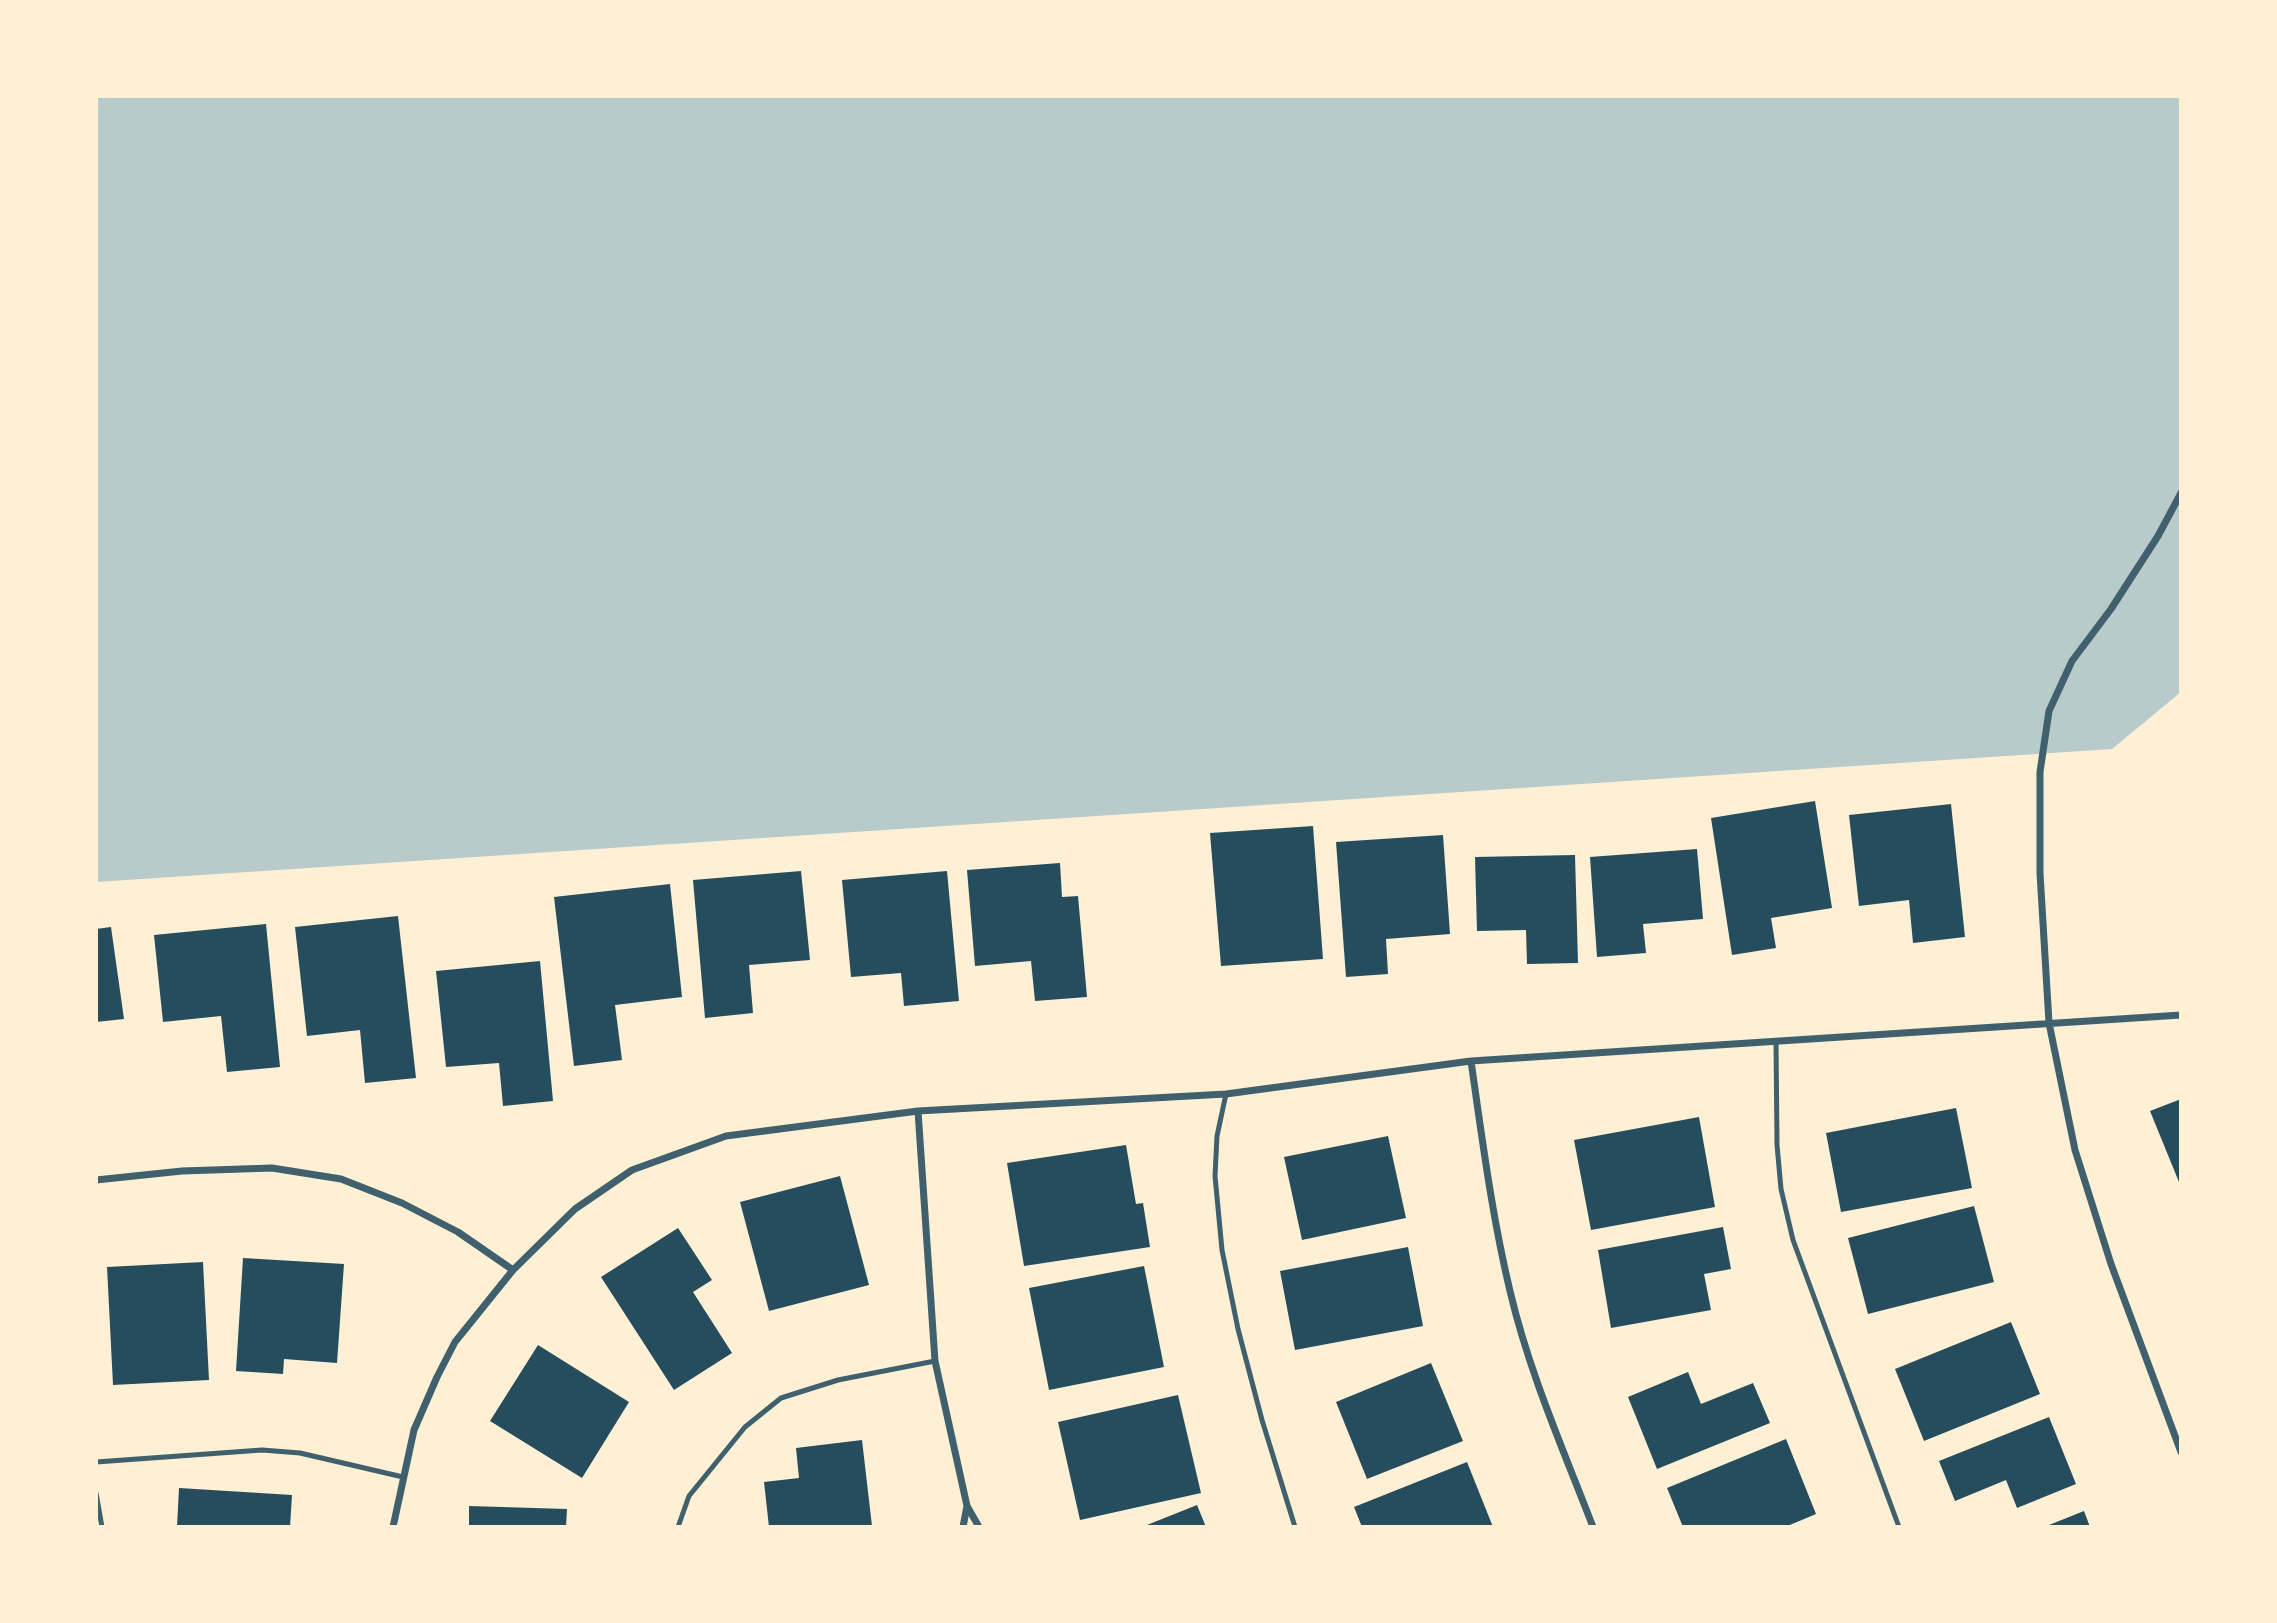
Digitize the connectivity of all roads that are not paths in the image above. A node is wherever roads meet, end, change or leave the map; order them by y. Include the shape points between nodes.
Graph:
1 (2181, 493) edge
2 (2181, 1015) edge
3 (2049, 1023) junction
4 (1776, 1041) junction
5 (1471, 1061) junction
6 (1226, 1094) junction
7 (918, 1111) junction
8 (96, 1180) edge
9 (513, 1270) junction
10 (935, 1361) junction
11 (2181, 1452) edge
12 (96, 1462) edge
13 (404, 1477) junction
14 (96, 1493) edge
15 (967, 1506) junction
16 (102, 1527) edge
17 (393, 1527) edge
18 (678, 1527) edge
19 (962, 1527) edge
20 (979, 1527) edge
21 (1295, 1527) edge
22 (1593, 1527) edge
23 (1899, 1527) edge

1 - 3 street via 2111,609 2072,661 2049,711 2040,772 2040,873
2 - 3 street
3 - 4 street
3 - 11 street via 2075,1150 2111,1264
4 - 5 street
4 - 23 lane via 1777,1145 1793,1240
5 - 6 street
5 - 22 street via 1510,1293 1534,1372
6 - 7 street
6 - 21 lane via 1215,1176 1222,1250 1238,1329
7 - 9 street via 726,1136 632,1170 575,1209
7 - 10 street
8 - 9 street via 272,1168 341,1179 402,1202 458,1232
9 - 13 street via 455,1342 436,1377 414,1430
10 - 15 street
10 - 18 lane via 838,1380 781,1398 745,1427 689,1496
12 - 13 lane via 262,1450 300,1452
13 - 17 street
14 - 16 lane
15 - 19 street
15 - 20 street

